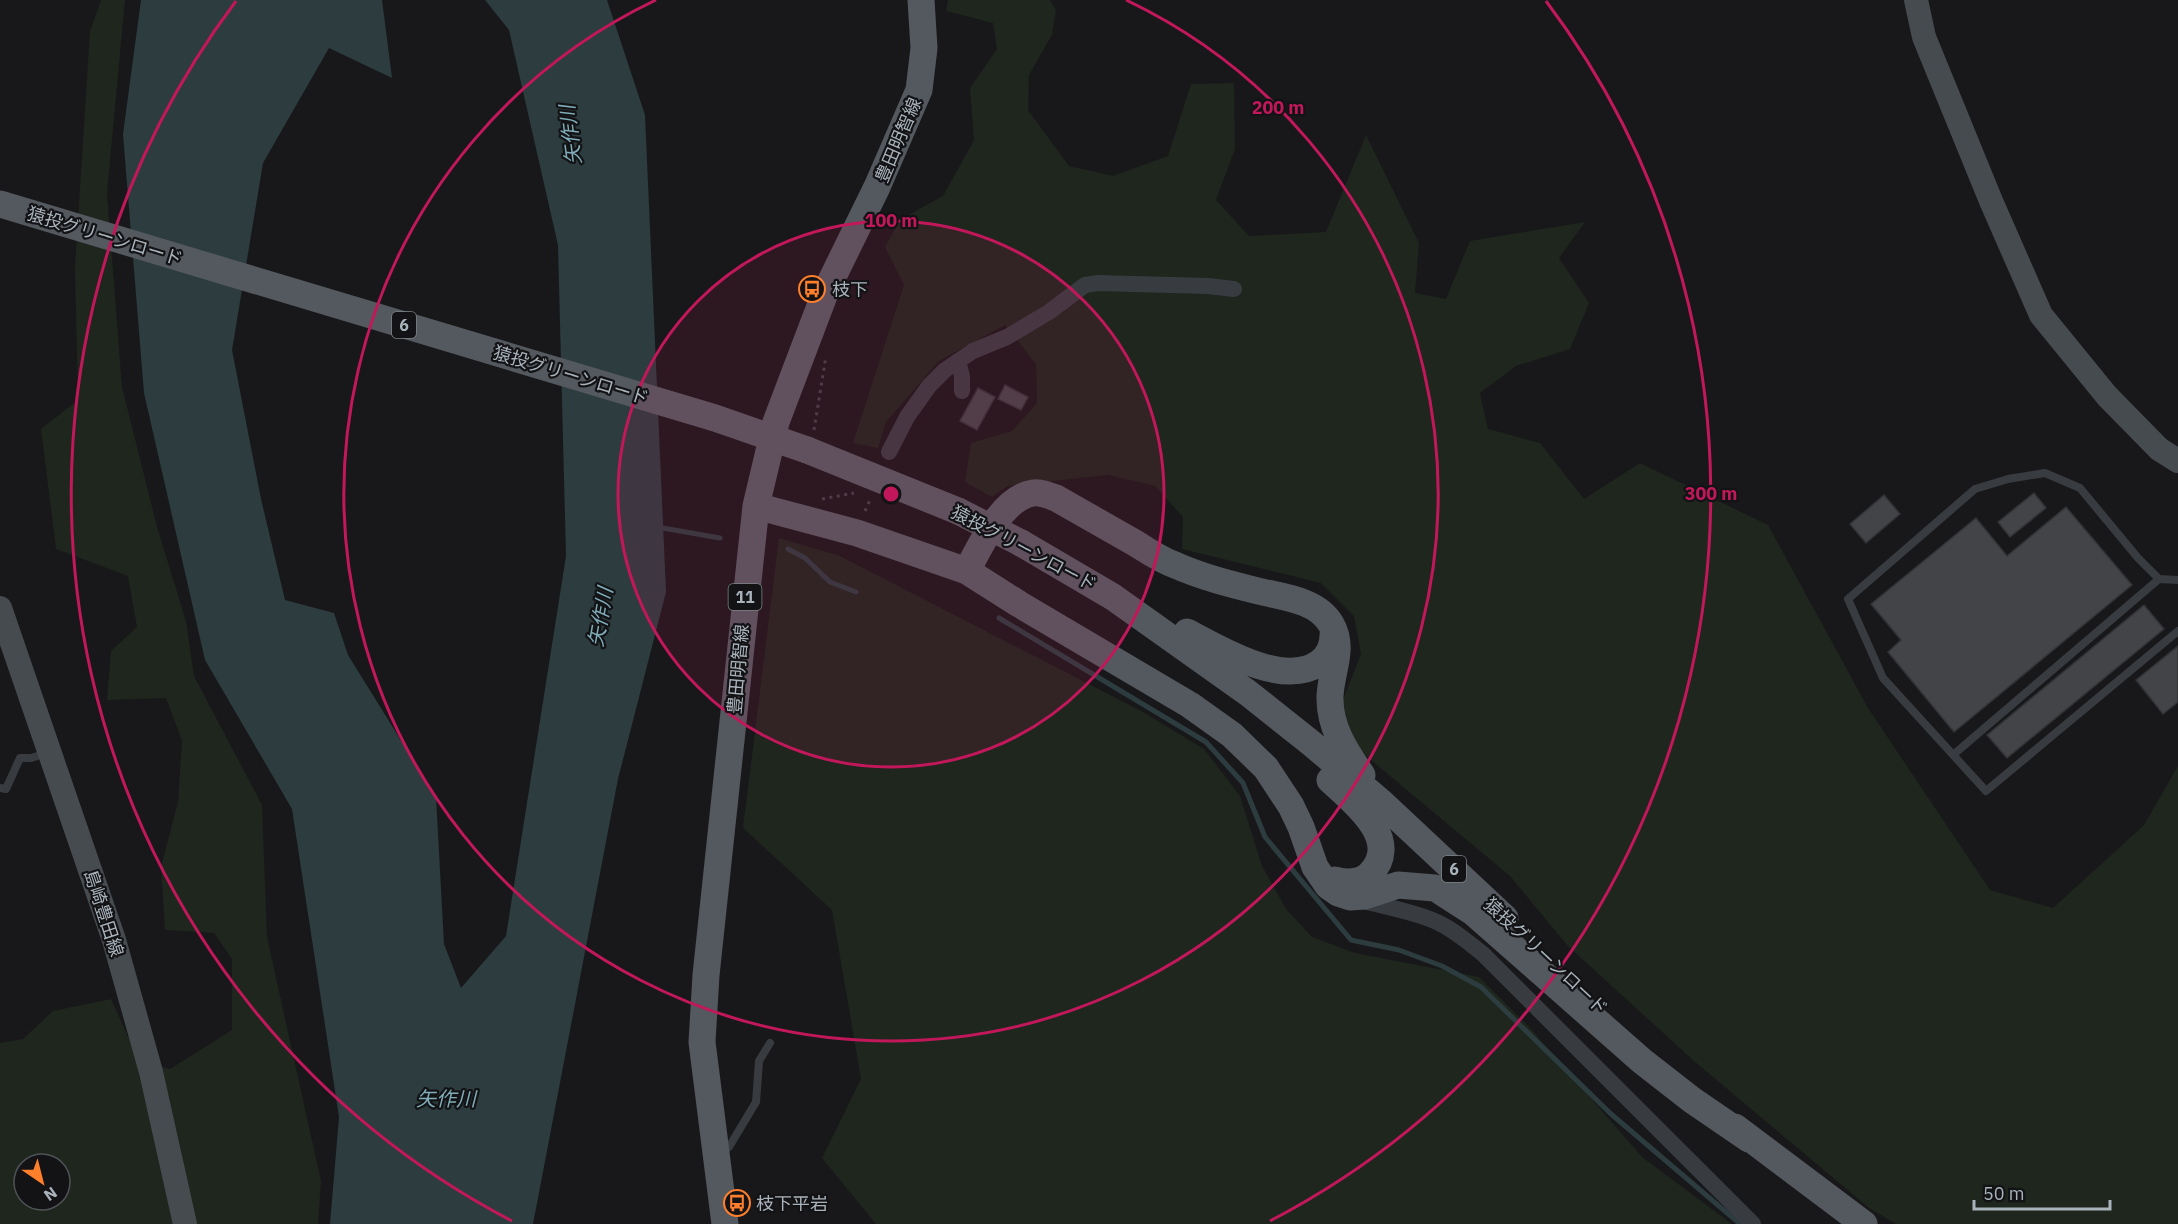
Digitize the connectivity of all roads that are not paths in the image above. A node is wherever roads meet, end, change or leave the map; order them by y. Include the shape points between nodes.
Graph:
1 (921, 0) edge
2 (1917, 0) edge
3 (0, 204) edge
4 (1234, 289) dead end
5 (958, 361) junction
6 (962, 391) dead end
7 (889, 452) dead end
8 (2178, 461) edge
9 (756, 506) junction
10 (967, 571) junction
11 (2159, 579) junction
12 (2178, 580) edge
13 (1113, 597) junction
14 (0, 608) edge
15 (1331, 625) junction
16 (2178, 631) edge
17 (1179, 642) junction
18 (50, 752) junction
19 (1953, 755) junction
20 (0, 788) edge
21 (1381, 802) junction
22 (1311, 853) junction
23 (1350, 897) junction
24 (770, 1043) dead end
25 (1749, 1139) junction
26 (715, 1157) junction
27 (186, 1224) edge
28 (725, 1224) edge
29 (1753, 1224) edge
30 (1864, 1224) edge

1 - 9 main road, 豊田明智線 / 11 via 924,48 919,90 825,293 776,422
2 - 8 main road via 1924,37 2041,315 2107,396 2159,449
3 - 13 main road, 猿投グリーンロード / 6, bridge via 809,445 1021,543
4 - 5 street via 1085,285 1049,312
5 - 6 street
5 - 7 street via 929,386
9 - 10 main road via 857,533
9 - 26 main road, 豊田明智線 / 11 via 705,975 702,1042
10 - 15 main road via 1002,511 1032,493 1045,494 1173,565 1312,606
10 - 22 main road via 1190,705 1232,735 1279,786
11 - 12 lane
11 - 19 lane
11 - 19 lane via 2080,488 2045,473 1975,489 1848,599 1883,678
13 - 15 main road via 1238,657 1283,670 1300,670 1322,662 1332,646
13 - 17 main road, 猿投グリーンロード / 6
14 - 18 main road, 島崎豊田線
15 - 21 main road via 1338,649 1330,698 1335,728
16 - 19 lane via 1986,791
17 - 21 main road, 猿投グリーンロード / 6 via 1293,728
17 - 22 main road via 1345,794 1373,825 1382,847 1375,868 1367,877 1349,882 1327,875
18 - 20 lane via 20,758 6,789
18 - 27 main road, 島崎豊田線 via 114,940 151,1072
21 - 25 main road, 猿投グリーンロード / 6 via 1565,976
22 - 23 main road via 1328,886
23 - 25 main road via 1398,885 1434,888 1474,913 1642,1061
23 - 29 street via 1425,918 1467,941
24 - 26 lane via 759,1061 756,1102 729,1147
25 - 30 main road, 猿投グリーンロード / 6
26 - 28 main road, 豊田明智線 / 11

